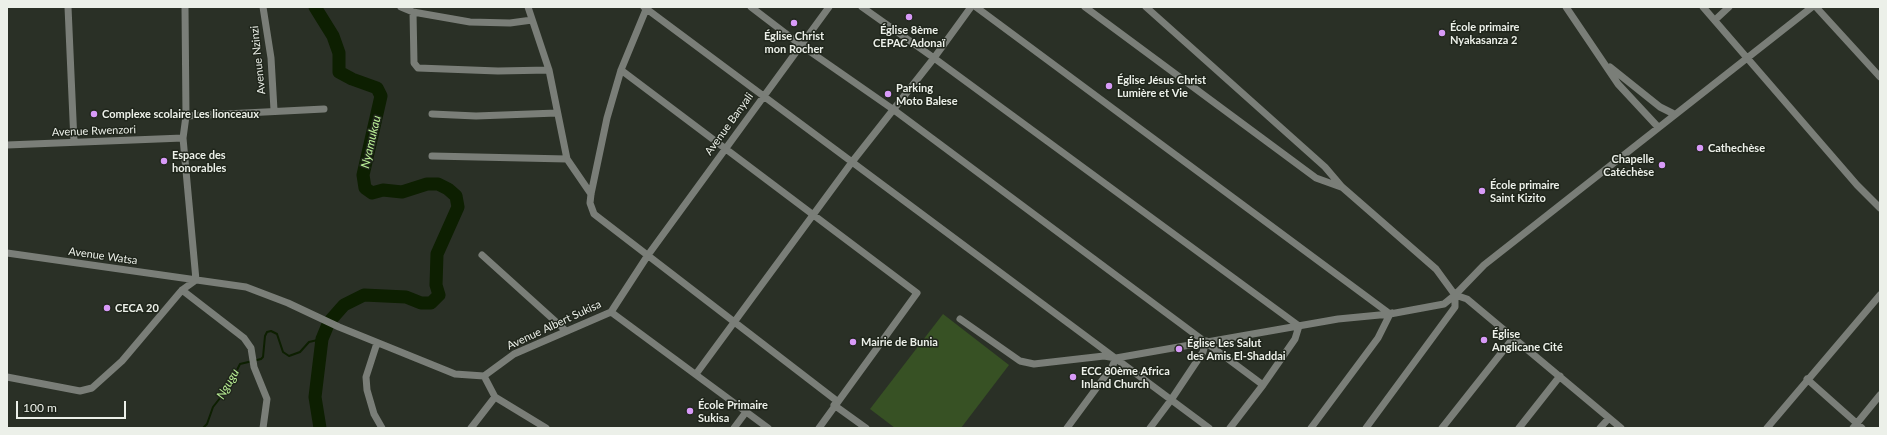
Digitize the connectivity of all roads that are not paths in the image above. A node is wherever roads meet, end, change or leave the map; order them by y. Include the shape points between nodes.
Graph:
1 (68, 7) edge
2 (185, 7) edge
3 (263, 7) edge
4 (401, 7) edge
5 (528, 7) edge
6 (645, 7) edge
7 (752, 7) edge
8 (829, 7) edge
9 (862, 7) edge
10 (971, 7) edge
11 (976, 7) edge
12 (1085, 7) edge
13 (1146, 7) edge
14 (1566, 7) edge
15 (1703, 7) edge
16 (1729, 7) edge
17 (1812, 7) edge
18 (1816, 7) edge
19 (414, 12) junction
20 (532, 20) junction
21 (1715, 20) junction
22 (802, 46) junction
23 (934, 58) junction
24 (1746, 59) junction
25 (1605, 64) junction
26 (549, 70) junction
27 (621, 70) junction
28 (1880, 77) edge
29 (762, 96) junction
30 (324, 109) dead end
31 (274, 110) junction
32 (894, 110) junction
33 (557, 113) junction
34 (432, 114) dead end
35 (1674, 114) junction
36 (186, 116) junction
37 (1658, 127) junction
38 (182, 138) junction
39 (74, 142) junction
40 (7, 145) edge
41 (725, 149) junction
42 (432, 156) dead end
43 (567, 159) junction
44 (852, 162) junction
45 (1342, 187) junction
46 (591, 194) junction
47 (1880, 208) edge
48 (812, 215) junction
49 (7, 253) edge
50 (482, 255) dead end
51 (648, 255) junction
52 (196, 280) junction
53 (182, 290) junction
54 (1455, 295) junction
55 (1880, 295) edge
56 (611, 312) junction
57 (1390, 314) junction
58 (960, 319) dead end
59 (735, 322) junction
60 (1299, 326) junction
61 (565, 330) junction
62 (1514, 337) junction
63 (1206, 341) junction
64 (377, 343) junction
65 (1116, 358) junction
66 (696, 374) junction
67 (484, 376) junction
68 (1560, 376) junction
69 (7, 377) edge
70 (1806, 379) junction
71 (1263, 385) junction
72 (1880, 395) edge
73 (495, 397) junction
74 (1171, 400) junction
75 (836, 403) junction
76 (746, 412) junction
77 (1609, 418) junction
78 (1857, 426) edge
79 (263, 428) edge
80 (382, 428) edge
81 (471, 428) edge
82 (546, 428) edge
83 (734, 428) edge
84 (768, 428) edge
85 (819, 428) edge
86 (866, 428) edge
87 (1066, 428) edge
88 (1150, 428) edge
89 (1209, 428) edge
90 (1230, 428) edge
91 (1311, 428) edge
92 (1366, 428) edge
93 (1442, 428) edge
94 (1519, 428) edge
95 (1600, 428) edge
96 (1621, 428) edge
97 (1767, 428) edge

1 - 39 street
2 - 36 street
3 - 31 street, Avenue Nzinzi via 271,58
4 - 19 street
5 - 20 street
6 - 27 street
6 - 29 street
7 - 22 street
8 - 22 street, Avenue Banyali
9 - 23 street
10 - 23 street
11 - 57 street
12 - 45 street via 1316,178
13 - 45 street via 1326,167
14 - 25 street
15 - 21 street
16 - 21 street
17 - 24 street
18 - 28 street
19 - 20 street via 470,22 510,23
19 - 26 street via 414,63 418,68
20 - 26 street
21 - 24 street
22 - 29 street, Avenue Banyali
22 - 32 street
23 - 32 street
23 - 60 street
24 - 35 street
24 - 47 street
25 - 35 street via 1660,107
25 - 37 street via 1618,84
26 - 33 street
27 - 41 street
27 - 46 street via 607,118
29 - 41 street, Avenue Banyali
29 - 44 street
30 - 31 street
31 - 36 street
32 - 44 street
32 - 63 street
33 - 34 street via 476,116
33 - 43 street
35 - 37 street
36 - 38 street
37 - 54 street via 1484,265
38 - 39 street, Avenue Rwenzori
38 - 52 street
39 - 40 street, Avenue Rwenzori
41 - 48 street
41 - 51 street, Avenue Banyali
42 - 43 street
43 - 46 street
44 - 48 street
44 - 65 street
45 - 54 street via 1436,269
46 - 51 street via 590,204 594,214
48 - 59 street
48 - 75 street via 916,293
49 - 52 street, Avenue Watsa
50 - 61 street
51 - 56 street, Avenue Albert Sukisa
51 - 59 street
52 - 53 street
52 - 64 street, Avenue Watsa via 246,287
53 - 69 street via 122,361 92,388 80,391
53 - 79 street via 244,338 251,348 254,367 267,399
54 - 57 street via 1444,304
54 - 62 street via 1467,299
54 - 92 street via 1455,307
55 - 70 street
56 - 61 street, Avenue Albert Sukisa
56 - 66 street
57 - 60 street
57 - 91 street via 1378,338
58 - 65 street via 1020,361 1034,364 1104,356
59 - 66 street
59 - 75 street
60 - 63 street
60 - 71 street via 1295,339
61 - 67 street, Avenue Albert Sukisa via 514,354
62 - 68 street
62 - 93 street
63 - 65 street
63 - 71 street
63 - 74 street via 1203,352
64 - 67 street via 455,374
64 - 80 street via 366,377 374,414
65 - 74 street
65 - 87 street
66 - 76 street
67 - 73 street
68 - 77 street
68 - 94 street
70 - 78 street
70 - 97 street
71 - 90 street
72 - 78 street
73 - 81 street
73 - 82 street
74 - 88 street
74 - 89 street
75 - 85 street
75 - 86 street
76 - 83 street
76 - 84 street
77 - 95 street
77 - 96 street

